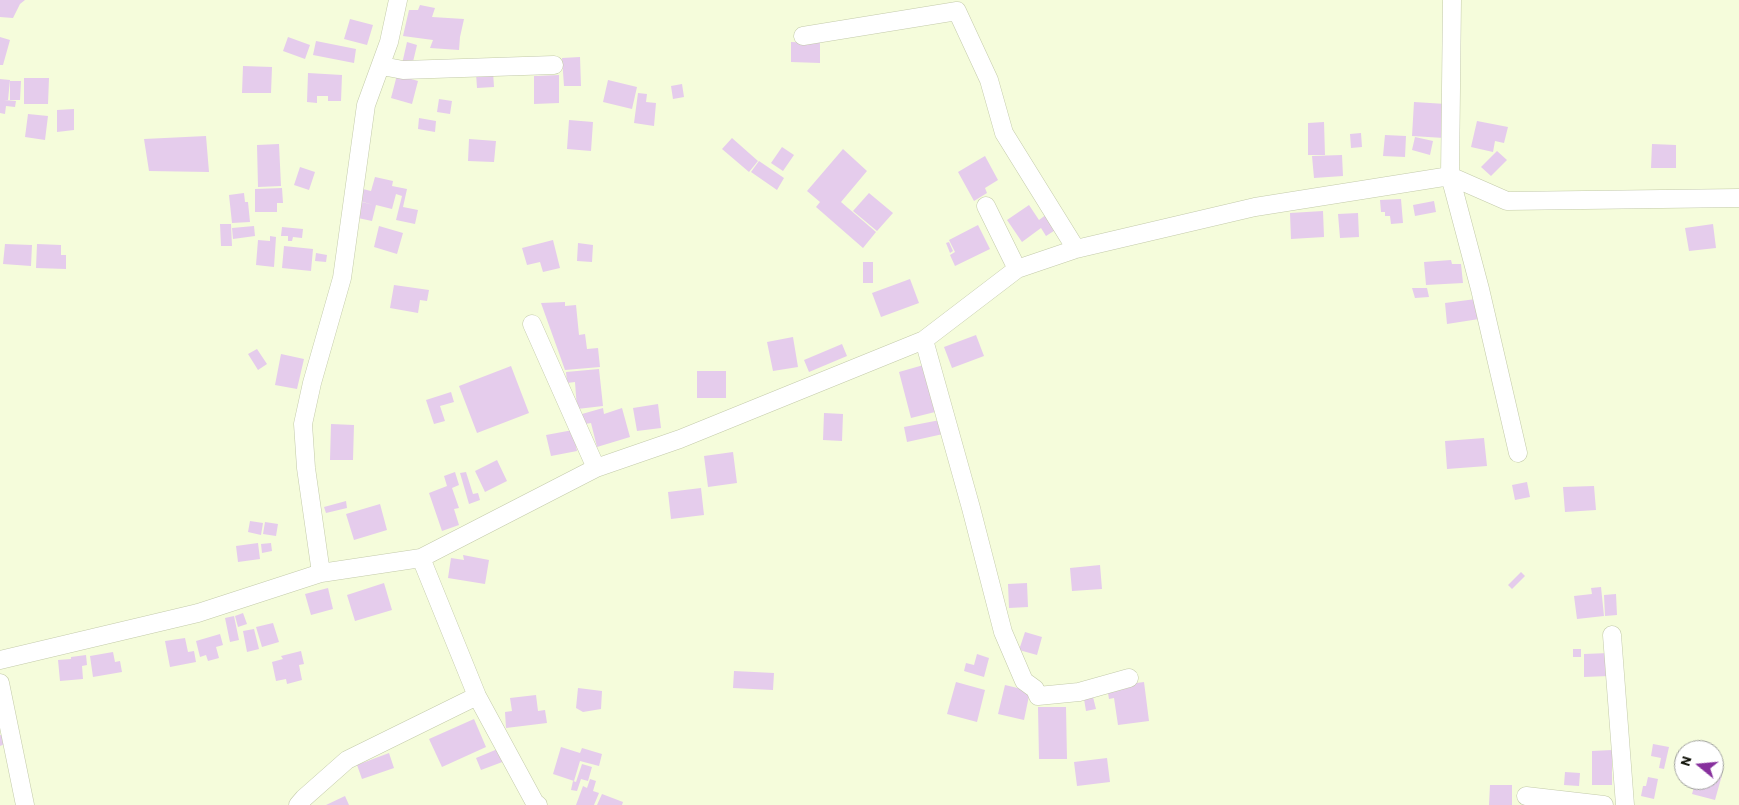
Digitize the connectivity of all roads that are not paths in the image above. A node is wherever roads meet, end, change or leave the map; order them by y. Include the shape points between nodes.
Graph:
1 (398, 0) edge
2 (1452, 0) edge
3 (803, 36) dead end
4 (554, 65) dead end
5 (382, 66) junction
6 (1450, 176) junction
7 (1739, 198) edge
8 (986, 206) dead end
9 (1076, 249) junction
10 (1018, 268) junction
11 (532, 324) dead end
12 (924, 340) junction
13 (1518, 453) dead end
14 (596, 468) junction
15 (421, 558) junction
16 (321, 573) junction
17 (1612, 635) dead end
18 (0, 660) edge
19 (1129, 678) dead end
20 (0, 683) edge
21 (477, 696) junction
22 (1526, 796) dead end
23 (25, 805) edge
24 (298, 805) edge
25 (538, 805) edge
26 (1604, 805) edge
27 (1625, 805) edge

1 - 5 street
2 - 6 street
3 - 9 street via 958,12 990,80 1004,133
4 - 5 street via 403,70
5 - 16 street via 366,105 342,278 303,424
6 - 7 street via 1507,201
6 - 9 street via 1255,207
6 - 13 street
8 - 10 street
9 - 10 street
10 - 12 street
11 - 14 street
12 - 14 street via 680,439
12 - 19 street via 1003,632 1024,681 1035,689 1038,696 1079,692
14 - 15 street
15 - 16 street
15 - 21 street
16 - 18 street via 198,613
17 - 27 street
20 - 23 street
21 - 24 street via 347,760
21 - 25 street
22 - 26 street

